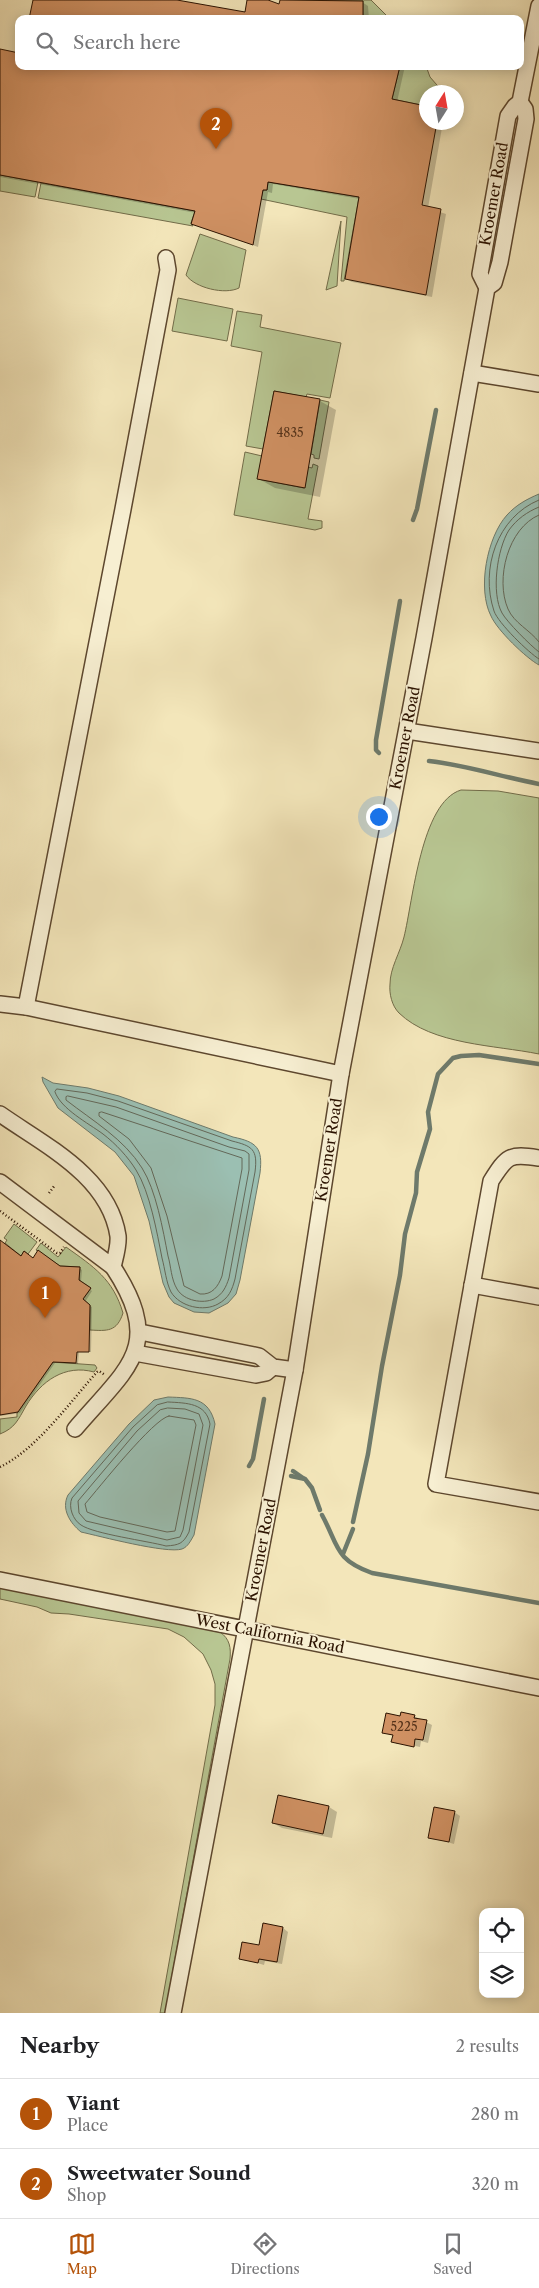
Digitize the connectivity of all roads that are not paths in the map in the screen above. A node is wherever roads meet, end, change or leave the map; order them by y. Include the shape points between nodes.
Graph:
1 (539, 6) edge
2 (166, 258) dead end
3 (472, 373) junction
4 (539, 384) edge
5 (407, 730) junction
6 (539, 751) edge
7 (0, 1004) edge
8 (26, 1007) junction
9 (341, 1074) junction
10 (0, 1114) edge
11 (539, 1158) edge
12 (0, 1182) edge
13 (114, 1267) junction
14 (472, 1284) junction
15 (539, 1298) edge
16 (140, 1332) junction
17 (135, 1353) junction
18 (273, 1367) junction
19 (295, 1370) junction
20 (75, 1428) dead end
21 (539, 1502) edge
22 (0, 1580) edge
23 (245, 1629) junction
24 (539, 1688) edge
25 (173, 2013) edge

1 - 3 street, Kroemer Road via 520,102 508,116 491,208 480,274 487,288
2 - 8 street via 168,270 124,509
3 - 4 street
3 - 5 street, Kroemer Road
5 - 6 street
5 - 9 street, Kroemer Road
7 - 8 street
8 - 9 street
9 - 19 street, Kroemer Road
10 - 13 street via 76,1167 95,1185 118,1237
11 - 14 street via 518,1155 503,1163 491,1181
12 - 13 street
13 - 16 street via 129,1291
14 - 15 street
14 - 21 street via 436,1484
16 - 17 street
16 - 18 street via 259,1356
17 - 18 street via 256,1375
17 - 20 street
18 - 19 street
19 - 23 street, Kroemer Road
22 - 23 street, West California Road
23 - 24 street, West California Road
23 - 25 street, Kroemer Road

